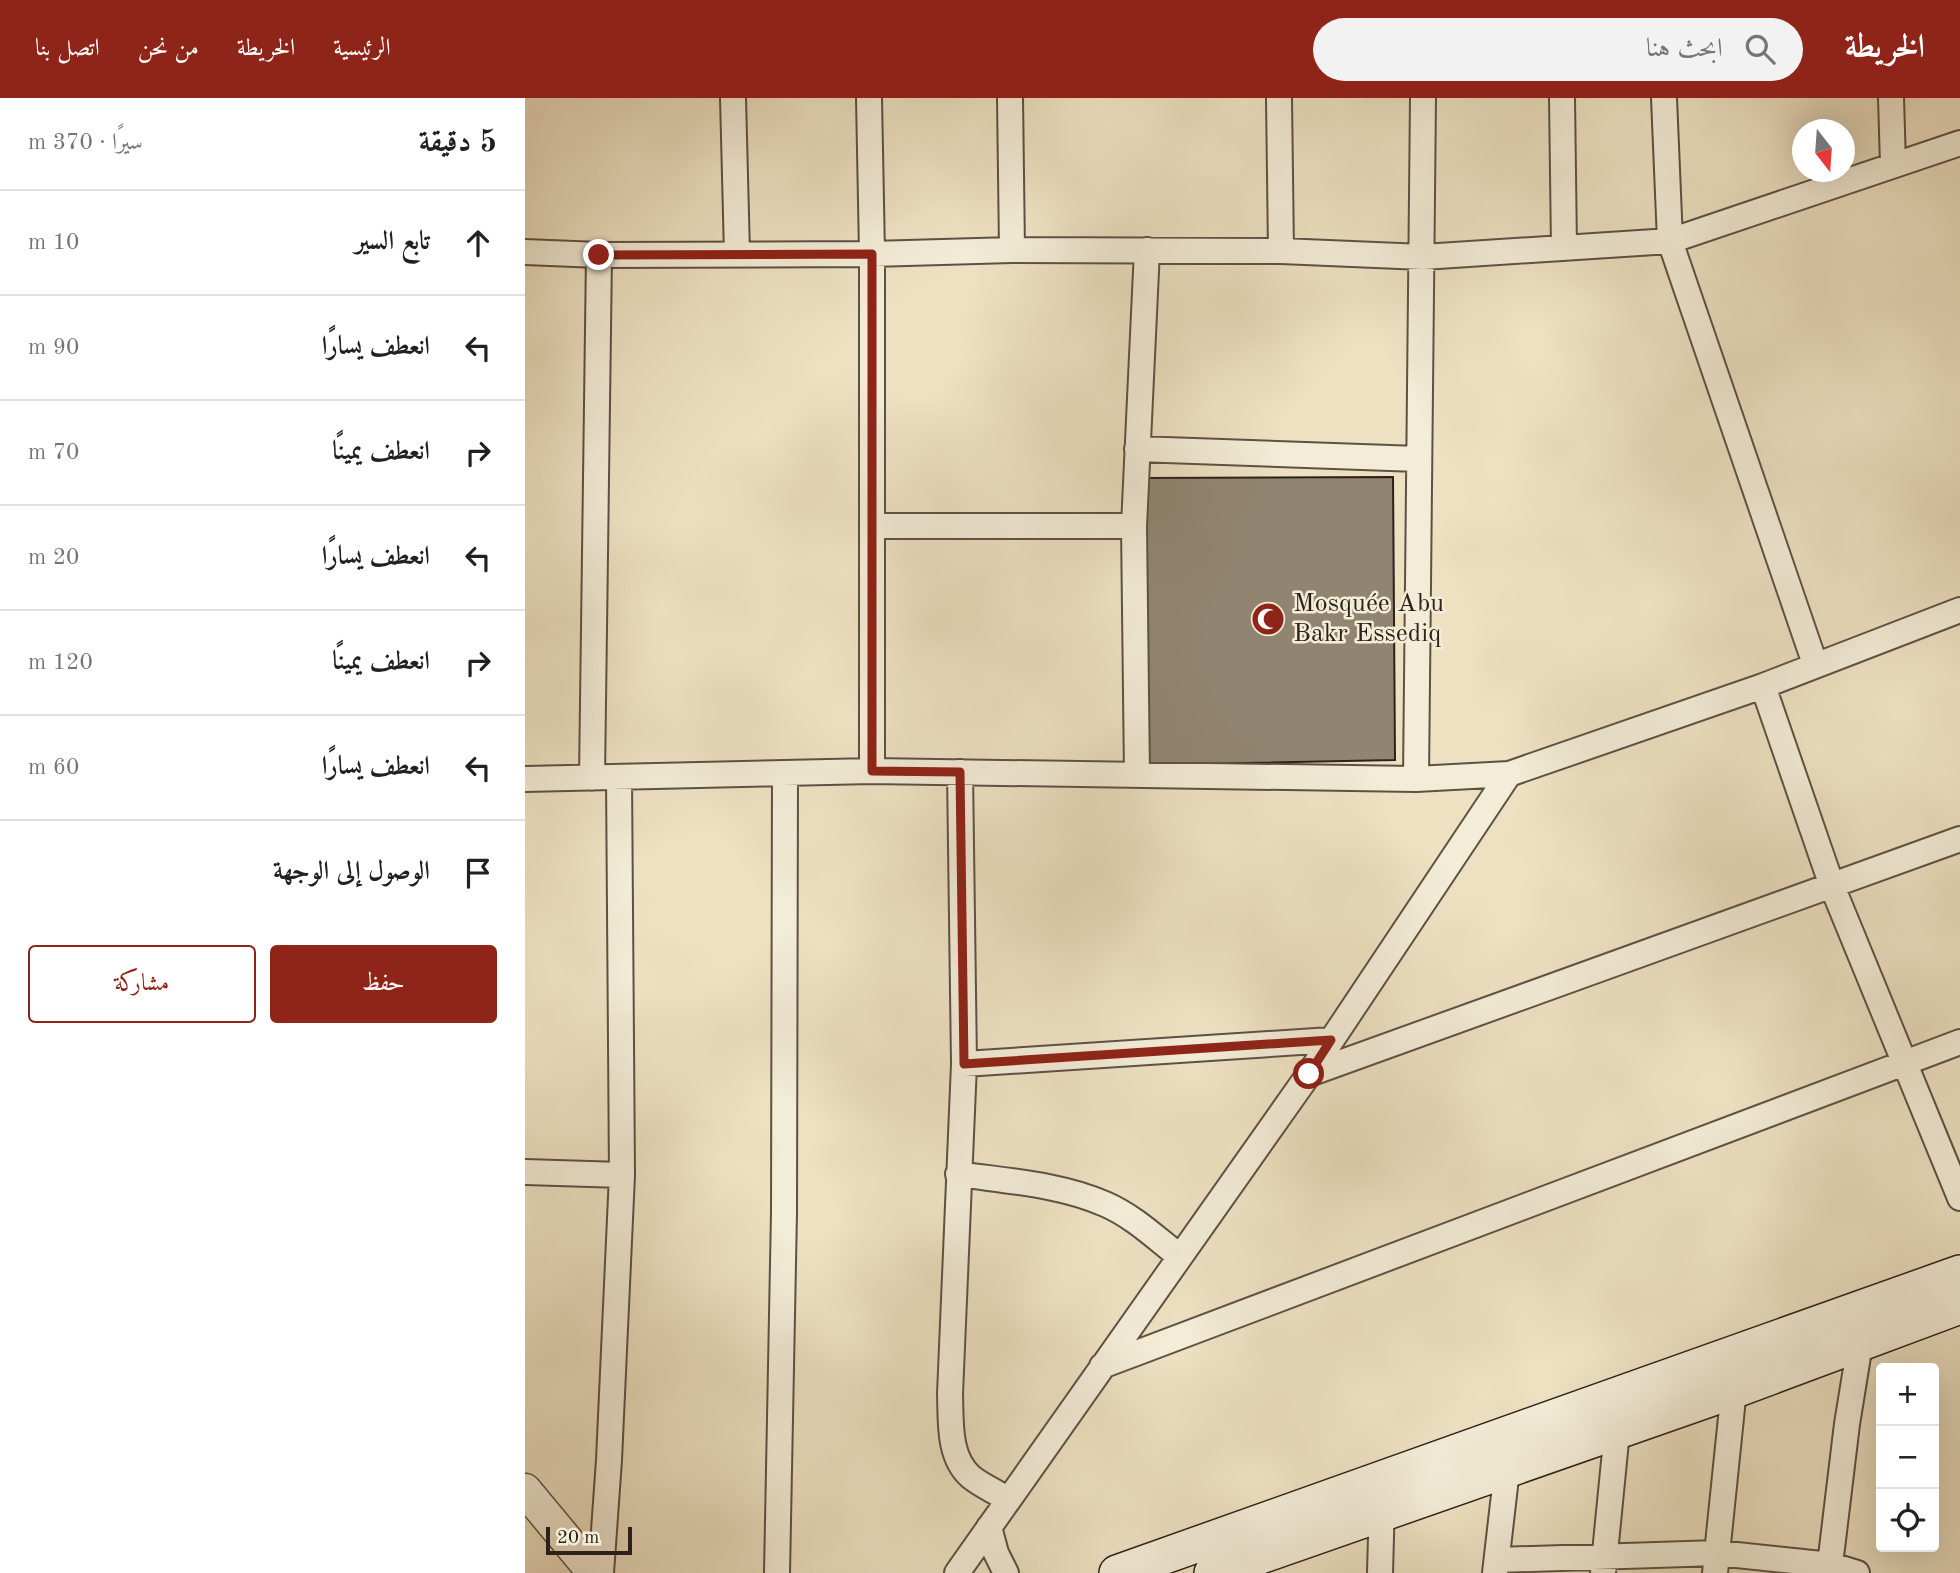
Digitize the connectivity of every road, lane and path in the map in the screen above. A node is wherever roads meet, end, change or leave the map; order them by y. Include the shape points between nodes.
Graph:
1 (733, 98) edge
2 (869, 98) edge
3 (1010, 98) edge
4 (1279, 98) edge
5 (1423, 98) edge
6 (1562, 98) edge
7 (1664, 98) edge
8 (1891, 98) edge
9 (1960, 143) edge
10 (1893, 165) junction
11 (1669, 241) junction
12 (1564, 248) junction
13 (1012, 250) junction
14 (1147, 250) junction
15 (1281, 251) junction
16 (525, 252) edge
17 (737, 254) junction
18 (872, 254) junction
19 (599, 255) junction
20 (1423, 257) junction
21 (1137, 449) junction
22 (1418, 459) junction
23 (872, 526) junction
24 (1134, 526) junction
25 (1960, 610) edge
26 (1815, 664) junction
27 (1763, 685) junction
28 (872, 771) junction
29 (960, 772) junction
30 (785, 773) junction
31 (1509, 774) junction
32 (1137, 775) junction
33 (619, 777) junction
34 (592, 778) junction
35 (525, 779) edge
36 (1416, 779) junction
37 (1960, 839) edge
38 (1832, 886) junction
39 (1331, 1040) junction
40 (1960, 1042) edge
41 (1905, 1062) junction
42 (964, 1064) junction
43 (1309, 1074) junction
44 (525, 1172) edge
45 (958, 1174) junction
46 (622, 1175) junction
47 (1960, 1198) edge
48 (1179, 1256) junction
49 (1960, 1273) edge
50 (1960, 1306) edge
51 (1860, 1344) junction
52 (1735, 1353) junction
53 (1102, 1366) junction
54 (1735, 1390) junction
55 (1617, 1431) junction
56 (1507, 1469) junction
57 (1381, 1477) junction
58 (525, 1490) edge
59 (1008, 1500) junction
60 (1382, 1512) junction
61 (989, 1527) junction
62 (1717, 1563) edge
63 (1260, 1565) edge
64 (1604, 1565) edge
65 (1496, 1566) edge
66 (1830, 1569) edge
67 (594, 1573) edge
68 (601, 1573) edge
69 (776, 1573) edge
70 (957, 1573) edge
71 (1006, 1573) edge
72 (1117, 1573) edge
73 (1212, 1573) edge
74 (1380, 1573) edge
75 (1857, 1573) edge

1 - 17 street
2 - 18 street
3 - 13 street
4 - 15 street
5 - 20 street
6 - 12 street
7 - 11 street
8 - 10 street
9 - 10 street
10 - 11 street
11 - 12 street
11 - 26 street
12 - 20 street
13 - 14 street
13 - 18 street
14 - 15 street
14 - 21 street
15 - 20 street
16 - 19 street
17 - 18 street
17 - 19 street
18 - 23 street
19 - 34 street
20 - 22 street
21 - 22 street
21 - 24 street
22 - 36 street
23 - 24 street
23 - 28 street
24 - 32 street
25 - 26 street
26 - 27 street
27 - 31 street
27 - 38 street
28 - 29 street
28 - 30 street
29 - 32 street
29 - 42 street
30 - 33 street
30 - 69 street via 784,1212
31 - 36 street
31 - 39 street
32 - 36 street
33 - 34 street
33 - 46 street
34 - 35 street
37 - 38 street
38 - 41 street
38 - 43 street
39 - 42 street
39 - 43 street
40 - 41 street
41 - 47 street
41 - 53 street
42 - 45 street
43 - 48 street
44 - 46 street
45 - 48 street via 1052,1188 1105,1204
45 - 59 street via 952,1443 963,1468
46 - 68 street
48 - 53 street
49 - 52 main road
50 - 51 main road
51 - 54 main road
51 - 66 street
52 - 54 street
52 - 57 main road
53 - 59 street
54 - 55 main road
54 - 62 street
55 - 56 main road
55 - 64 street
56 - 60 main road
56 - 65 street
57 - 60 street
57 - 72 main road
58 - 67 street
59 - 61 street
60 - 63 main road
60 - 74 street
61 - 70 street
61 - 71 street
62 - 64 street
62 - 66 street
63 - 73 main road
64 - 65 street
66 - 75 street

